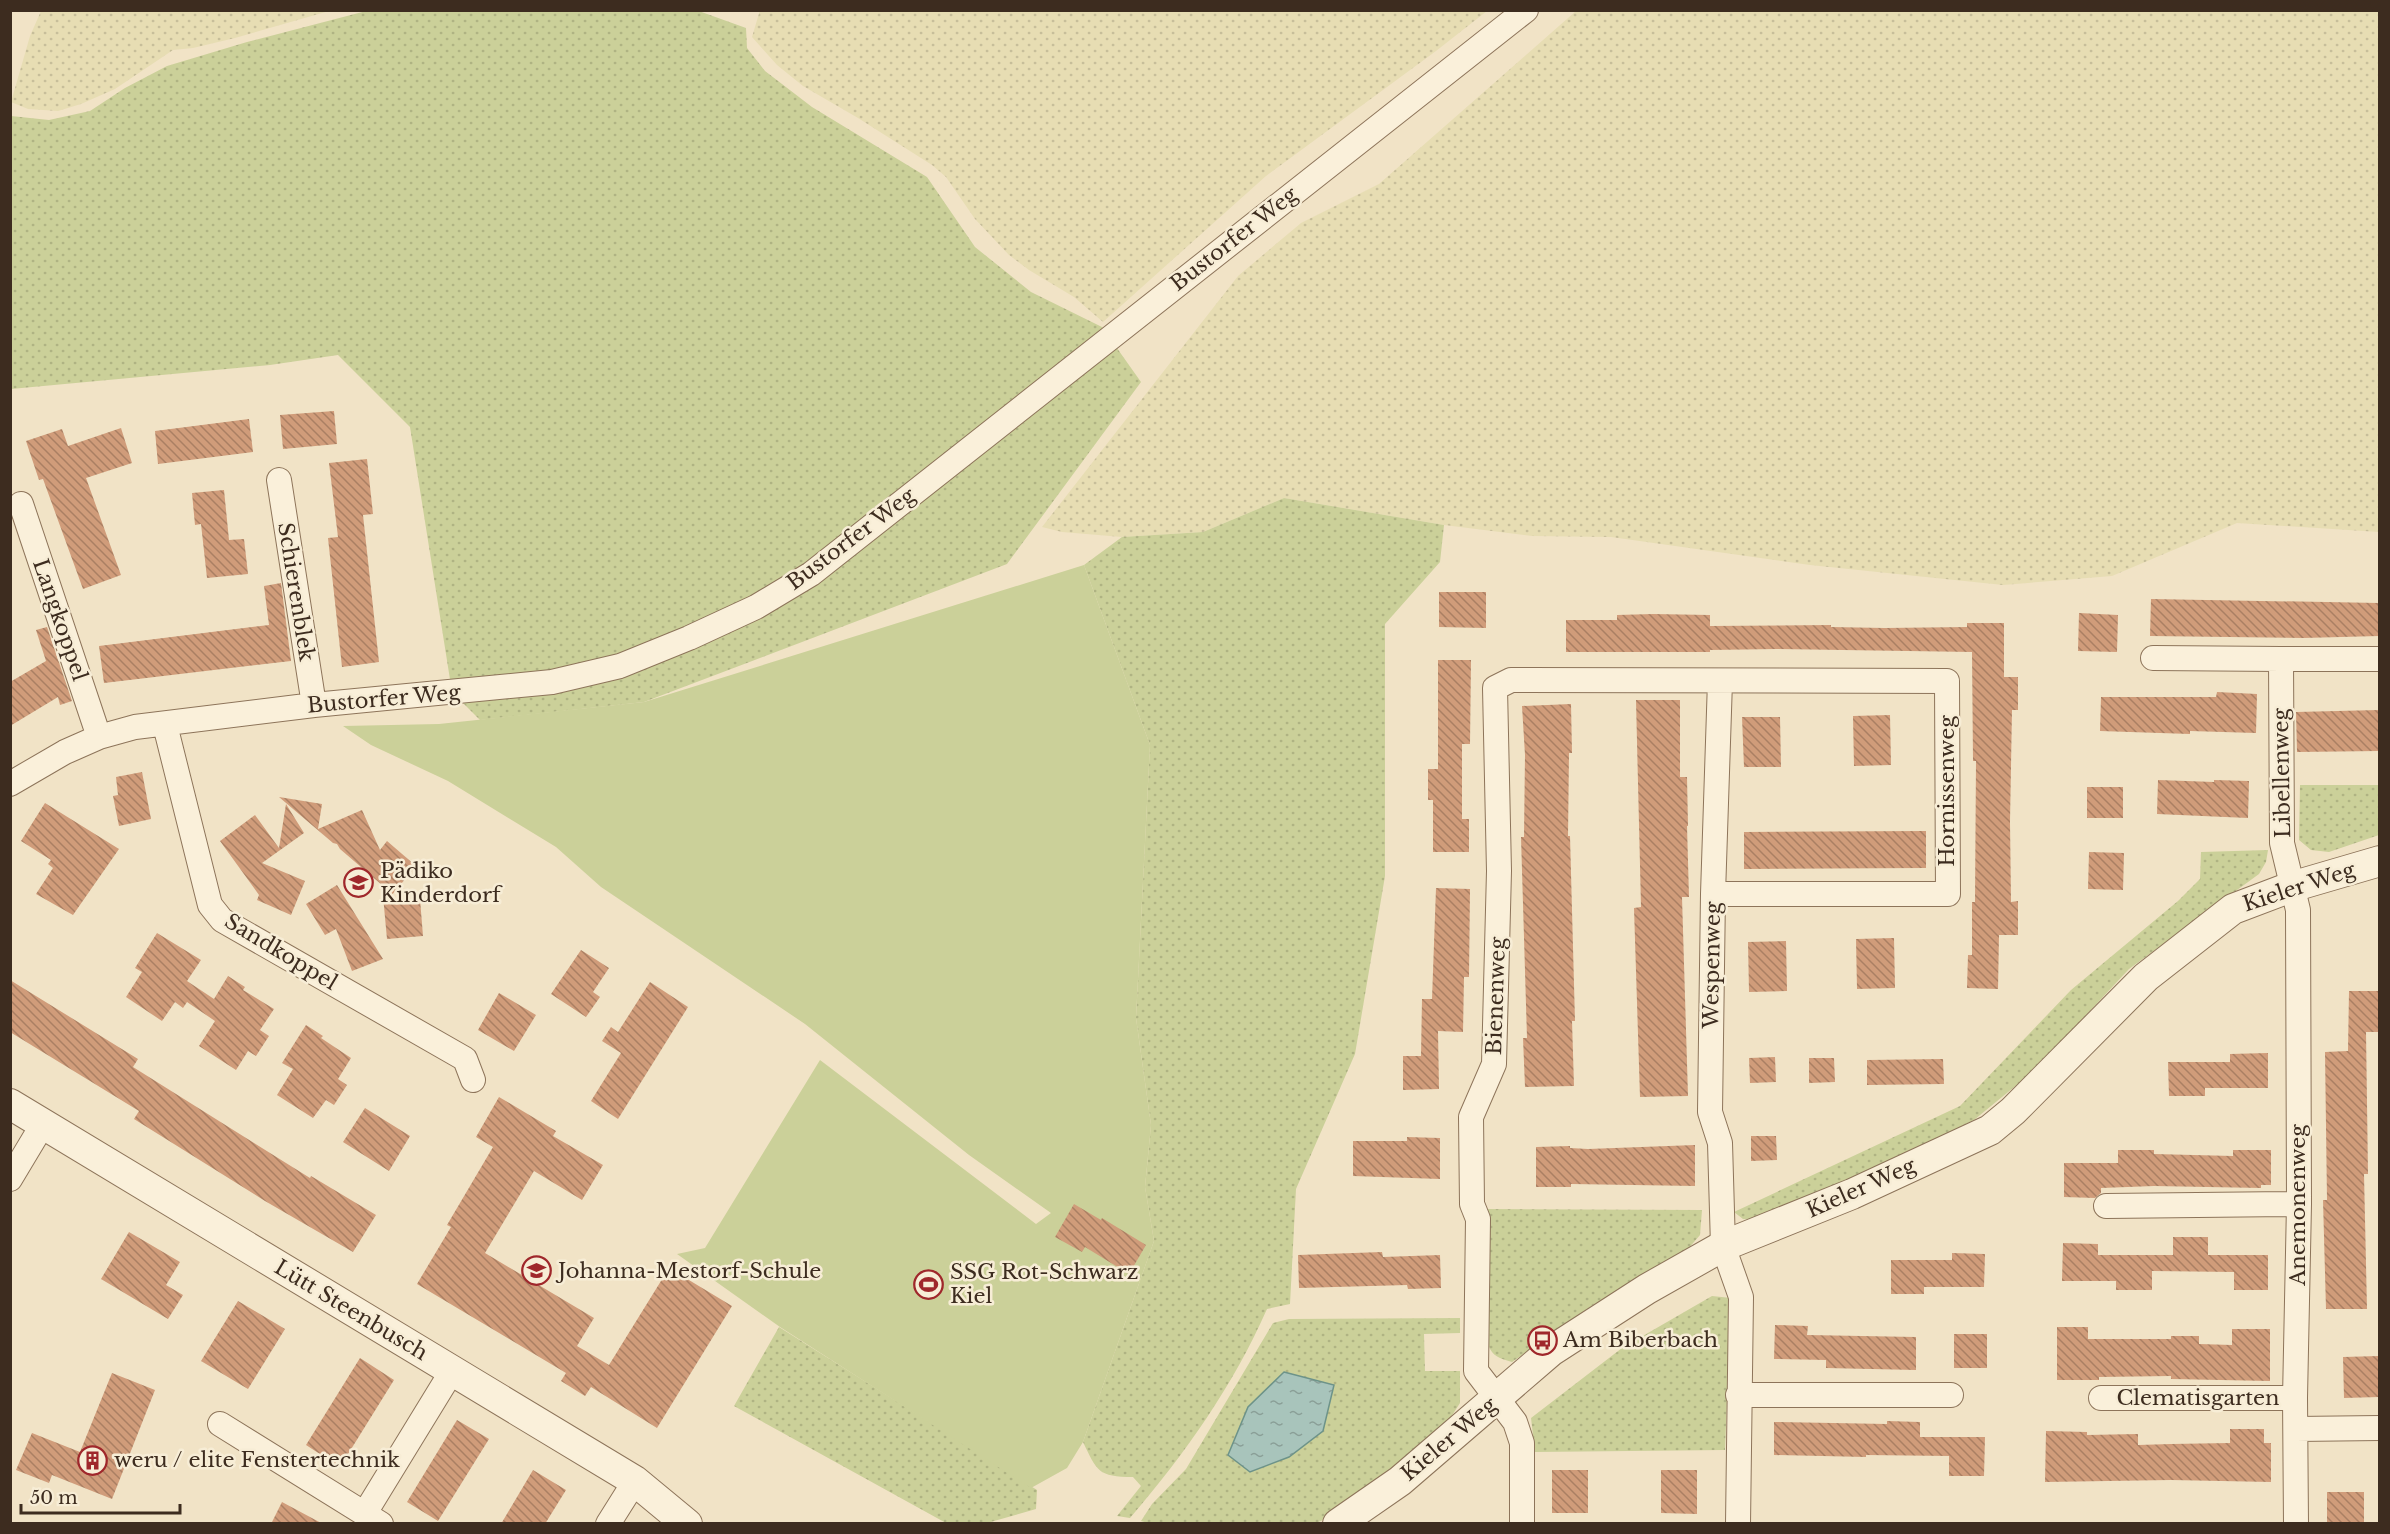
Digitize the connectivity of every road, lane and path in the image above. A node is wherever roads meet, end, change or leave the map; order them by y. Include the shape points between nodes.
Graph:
1 (1526, 10) edge
2 (279, 480) dead end
3 (21, 504) dead end
4 (2153, 658) dead end
5 (2281, 659) junction
6 (2379, 659) edge
7 (1720, 681) junction
8 (314, 705) junction
9 (165, 724) junction
10 (99, 737) junction
11 (10, 784) edge
12 (2379, 861) edge
13 (2291, 886) junction
14 (1713, 894) junction
15 (473, 1080) dead end
16 (10, 1104) edge
17 (43, 1124) junction
18 (10, 1179) edge
19 (2299, 1204) junction
20 (2106, 1206) dead end
21 (1723, 1246) junction
22 (453, 1371) junction
23 (1738, 1395) junction
24 (1951, 1395) dead end
25 (1497, 1398) junction
26 (2101, 1398) dead end
27 (2295, 1398) junction
28 (220, 1424) dead end
29 (2379, 1428) edge
30 (2296, 1429) junction
31 (635, 1482) junction
32 (373, 1518) edge
33 (608, 1524) edge
34 (687, 1524) edge
35 (1338, 1524) edge
36 (1522, 1524) edge
37 (1737, 1524) edge
38 (2296, 1524) edge

1 - 8 street, Bustorfer Weg via 811,574 756,607 620,666 552,682
2 - 8 street, Schierenblek
3 - 10 street, Langkoppel
4 - 5 street
5 - 6 street
5 - 13 street, Libellenweg via 2282,843
7 - 14 street, Wespenweg
7 - 14 street, Hornissenweg via 1947,681 1948,894
7 - 25 street, Bienenweg via 1511,680 1495,688 1499,871 1494,1064 1471,1117 1472,1204 1478,1219 1476,1371
8 - 9 street, Bustorfer Weg
9 - 10 street, Bustorfer Weg
9 - 15 street, Sandkoppel via 210,905 222,920 465,1059
10 - 11 street, Bustorfer Weg
12 - 13 street, Kieler Weg
13 - 19 street, Anemonenweg via 2298,910
13 - 21 street, Kieler Weg via 2233,909 2146,977 1990,1130 1852,1194
14 - 21 street, Wespenweg via 1710,1112 1720,1143
16 - 17 street, Lütt Steenbusch
17 - 18 street
17 - 22 street, Lütt Steenbusch
19 - 20 street
19 - 27 street, Anemonenweg
21 - 23 street via 1741,1297
21 - 25 street, Kieler Weg via 1647,1288 1551,1351
22 - 31 street, Lütt Steenbusch
22 - 32 street
23 - 24 street
23 - 37 street
25 - 35 street, Kieler Weg via 1401,1481
25 - 36 street, Bienenweg via 1515,1422 1522,1443
26 - 27 street, Clematisgarten
27 - 30 street, Anemonenweg
28 - 32 street
29 - 30 street
30 - 38 street, Anemonenweg
31 - 33 street
31 - 34 street, Lütt Steenbusch

